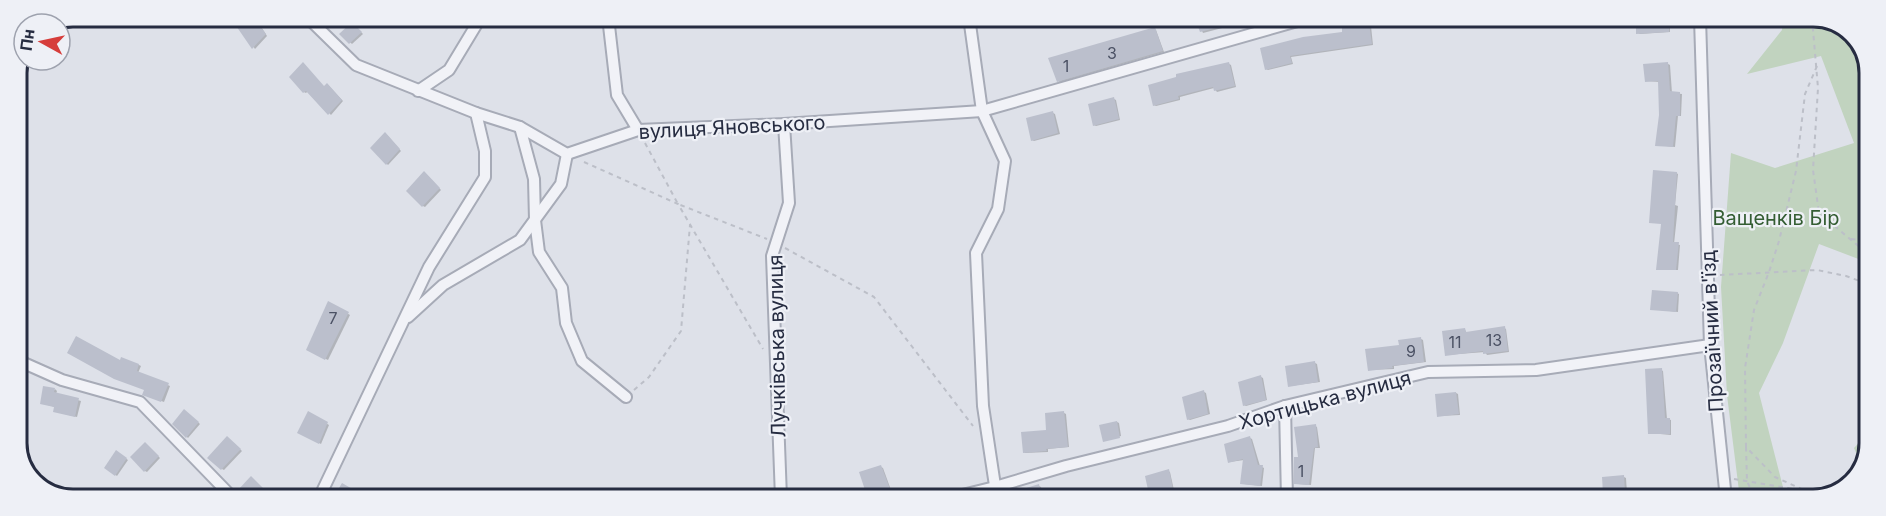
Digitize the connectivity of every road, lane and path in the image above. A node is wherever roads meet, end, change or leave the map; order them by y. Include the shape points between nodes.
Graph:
1 (318, 27) edge
2 (475, 27) edge
3 (609, 27) edge
4 (970, 27) edge
5 (1276, 27) edge
6 (1700, 27) edge
7 (1813, 27) edge
8 (1816, 66) junction
9 (418, 91) junction
10 (982, 111) junction
11 (476, 113) junction
12 (784, 124) junction
13 (520, 127) junction
14 (638, 130) junction
15 (567, 154) junction
16 (678, 204) junction
17 (535, 220) junction
18 (690, 225) junction
19 (1849, 238) junction
20 (1859, 240) edge
21 (776, 243) junction
22 (1859, 248) edge
23 (1769, 273) junction
24 (1708, 275) junction
25 (1859, 281) edge
26 (403, 321) junction
27 (1710, 345) junction
28 (764, 350) dead end
29 (27, 364) edge
30 (626, 397) joint
31 (1285, 406) junction
32 (974, 427) dead end
33 (1746, 447) junction
34 (1723, 477) junction
35 (1747, 481) junction
36 (224, 489) edge
37 (323, 489) edge
38 (781, 489) edge
39 (995, 489) edge
40 (1006, 489) edge
41 (1287, 489) edge
42 (1725, 489) edge
43 (1750, 489) edge
44 (1799, 489) edge
45 (1804, 489) edge

1 - 9 street via 356,65
2 - 9 street via 449,70
3 - 14 street via 617,95
4 - 10 street
5 - 10 street, вулиця Яновського
6 - 24 street, Прозаїчний в'їзд
7 - 8 path
8 - 19 path via 1813,171 1819,213
8 - 23 path via 1805,94 1796,171
9 - 11 street
10 - 12 street, вулиця Яновського
10 - 39 street via 1005,161 998,209 976,253 982,406
11 - 13 street
11 - 26 street via 485,151 485,177 429,267
12 - 14 street, вулиця Яновського
12 - 21 street, Лучківська вулиця via 789,203
13 - 15 street
13 - 17 street via 534,179
14 - 15 street, вулиця Яновського
14 - 16 path
15 - 16 path
15 - 17 street via 561,184
16 - 18 path
16 - 21 path
17 - 26 street via 520,240 443,285
17 - 30 street via 539,252 562,288 566,323 582,361
18 - 28 path
18 - 30 path via 681,331 649,377
19 - 20 path
19 - 22 path
21 - 32 path via 873,297
21 - 38 street, Лучківська вулиця via 772,256
23 - 24 path
23 - 25 path via 1817,270
23 - 33 path via 1754,310 1745,368
24 - 27 street, Прозаїчний в'їзд
26 - 37 street
27 - 31 street, Хортицька вулиця via 1536,370 1428,372
27 - 34 street, Прозаїчний в'їзд
29 - 36 street via 63,380 140,402
31 - 40 street, Хортицька вулиця via 1228,426 1066,466
31 - 41 street
33 - 35 path
33 - 45 path via 1775,477
34 - 35 path
34 - 42 street, Прозаїчний в'їзд
35 - 43 path
35 - 44 path

